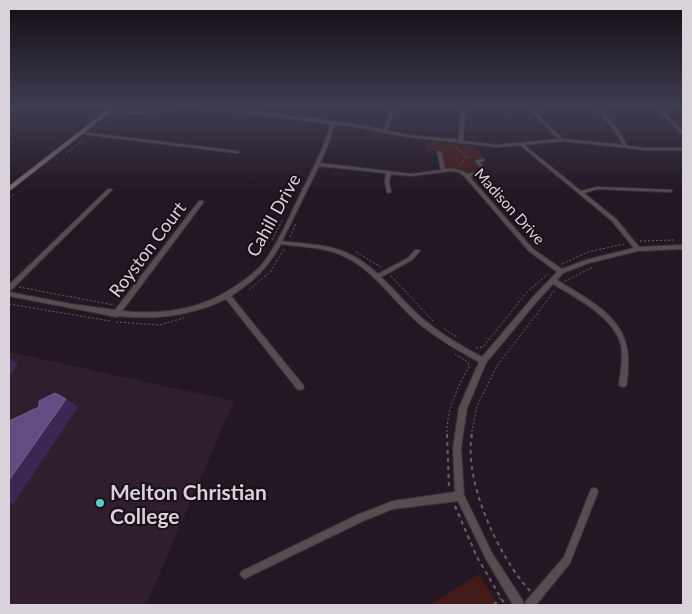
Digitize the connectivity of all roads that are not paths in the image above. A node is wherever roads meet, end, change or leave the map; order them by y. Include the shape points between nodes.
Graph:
1 (79, 136) edge
2 (105, 136) edge
3 (330, 136) edge
4 (407, 136) edge
5 (462, 136) edge
6 (557, 136) edge
7 (619, 136) edge
8 (562, 140) junction
9 (462, 141) junction
10 (522, 145) junction
11 (625, 146) junction
12 (683, 149) edge
13 (237, 152) dead end
14 (439, 152) dead end
15 (482, 160) road end
16 (317, 164) junction
17 (443, 171) junction
18 (389, 172) junction
19 (467, 176) junction
20 (9, 189) edge
21 (110, 190) dead end
22 (670, 191) dead end
23 (389, 192) dead end
24 (580, 193) junction
25 (201, 202) dead end
26 (279, 242) junction
27 (683, 247) edge
28 (638, 249) junction
29 (417, 251) dead end
30 (559, 270) junction
31 (379, 276) junction
32 (557, 283) junction
33 (10, 287) edge
34 (9, 294) edge
35 (227, 296) junction
36 (116, 314) junction
37 (483, 361) junction
38 (623, 384) dead end
39 (300, 387) dead end
40 (594, 492) dead end
41 (456, 497) junction
42 (246, 574) dead end
43 (520, 605) edge
44 (530, 605) edge

1 - 20 street
2 - 13 street
3 - 16 street, Cahill Drive
4 - 9 street
5 - 9 street
6 - 8 street
7 - 11 street
8 - 10 street
8 - 11 street
9 - 10 street via 496,146
10 - 24 street
11 - 12 street
14 - 17 street
15 - 19 street via 478,161 483,169 481,172
16 - 18 street, Madison Drive
16 - 26 street, Cahill Drive
17 - 18 street, Madison Drive via 412,175
17 - 19 street, Madison Drive via 456,170
18 - 23 street
19 - 30 street, Madison Drive via 531,250
21 - 33 street
22 - 24 street via 597,188
24 - 28 street via 614,220
25 - 36 street, Royston Court
26 - 31 street via 286,247 341,253
26 - 35 street, Cahill Drive via 251,280
27 - 28 street
28 - 30 street
29 - 31 street via 410,259
30 - 32 street
31 - 37 street via 438,336
32 - 37 street via 536,298
32 - 38 street via 606,316 616,328 624,345
34 - 36 street, Cahill Drive
35 - 36 street, Cahill Drive via 164,316
35 - 39 street
37 - 41 street via 463,408 457,448
40 - 44 street via 567,560
41 - 42 street via 393,505
41 - 43 street

